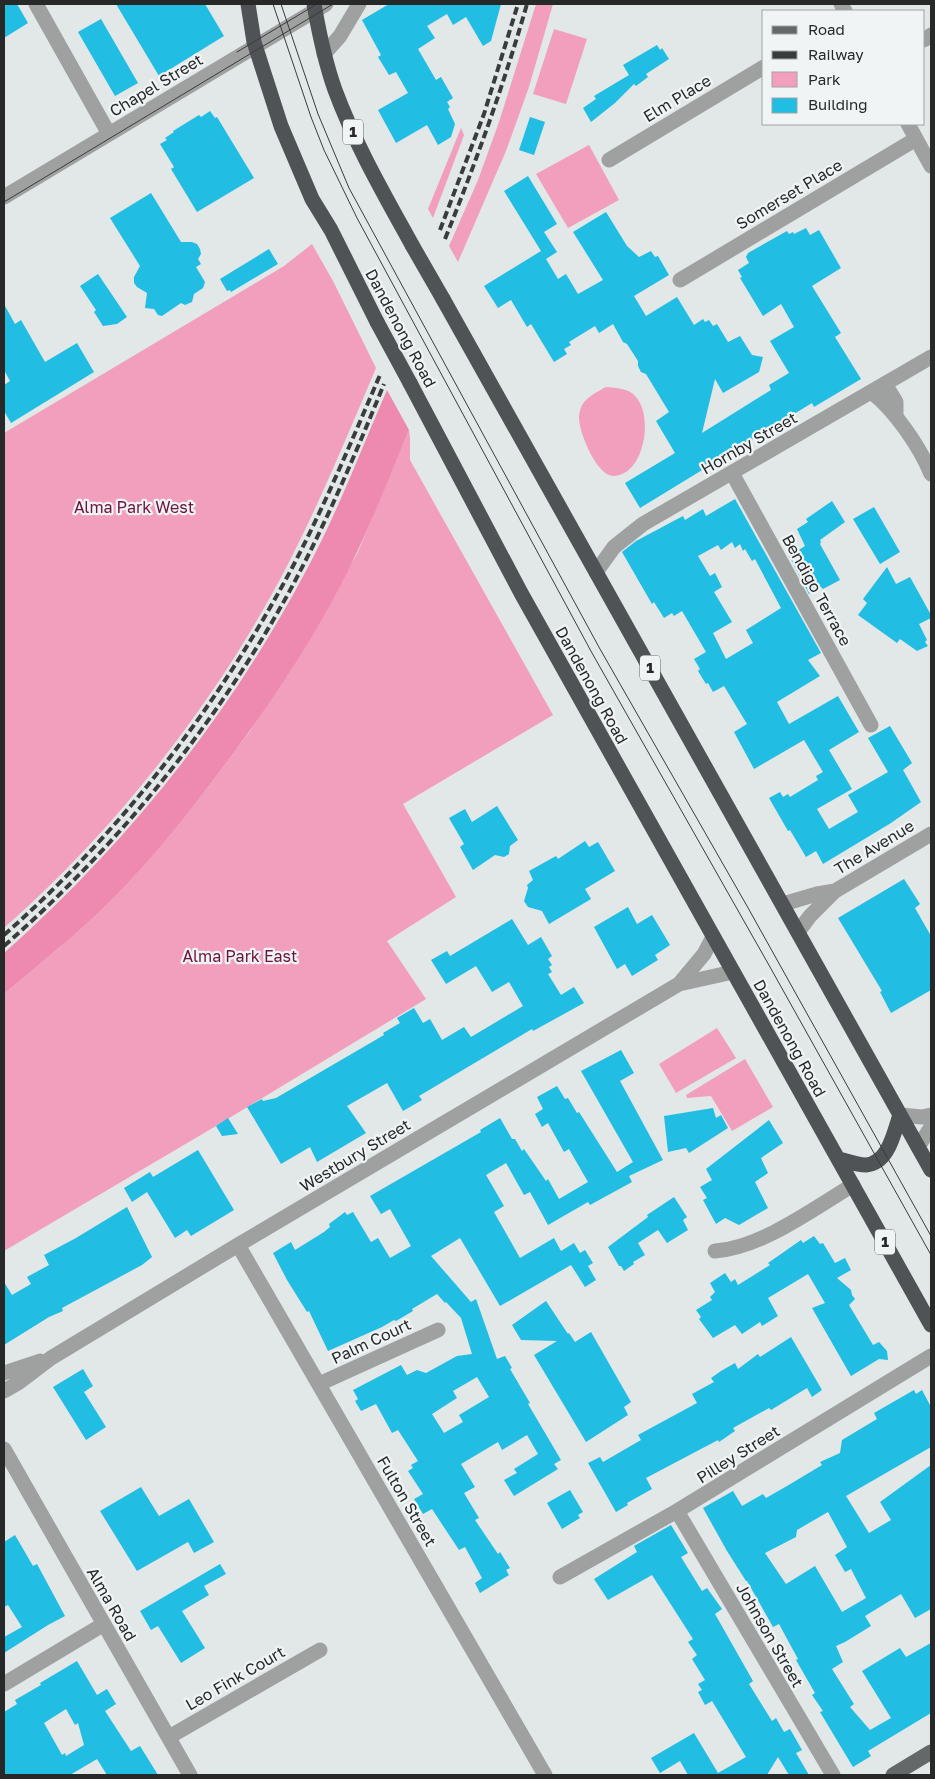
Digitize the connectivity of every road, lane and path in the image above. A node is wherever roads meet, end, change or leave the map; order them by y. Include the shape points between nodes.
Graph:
1 (36, 4) edge
2 (248, 4) edge
3 (359, 4) edge
4 (318, 6) edge
5 (256, 46) junction
6 (324, 54) junction
7 (762, 67) edge
8 (909, 125) edge
9 (109, 134) junction
10 (916, 139) junction
11 (609, 160) dead end
12 (931, 166) edge
13 (4, 197) edge
14 (680, 280) dead end
15 (931, 357) edge
16 (885, 384) junction
17 (871, 392) junction
18 (896, 416) junction
19 (732, 473) junction
20 (931, 474) edge
21 (596, 572) junction
22 (872, 725) dead end
23 (931, 834) edge
24 (835, 891) junction
25 (783, 904) junction
26 (798, 932) junction
27 (713, 937) junction
28 (733, 972) junction
29 (679, 984) junction
30 (900, 1115) junction
31 (931, 1115) edge
32 (931, 1128) edge
33 (918, 1147) junction
34 (838, 1159) junction
35 (931, 1170) edge
36 (853, 1185) junction
37 (238, 1245) junction
38 (715, 1251) dead end
39 (931, 1325) edge
40 (438, 1330) dead end
41 (931, 1356) edge
42 (51, 1358) junction
43 (4, 1373) edge
44 (319, 1384) junction
45 (4, 1391) edge
46 (4, 1449) edge
47 (677, 1511) junction
48 (560, 1577) dead end
49 (104, 1624) junction
50 (320, 1650) dead end
51 (4, 1684) edge
52 (169, 1737) junction
53 (931, 1752) edge
54 (190, 1775) edge
55 (544, 1775) edge
56 (833, 1775) edge
57 (893, 1775) edge

1 - 9 street
2 - 5 highway, 1
3 - 6 street via 340,36
4 - 5 street, Chapel Street
4 - 6 highway, 1
5 - 9 street, Chapel Street
5 - 27 highway, Dandenong Road / 1, bridge via 280,126 312,199 522,593
6 - 21 highway, 1, bridge via 349,124 381,191
7 - 11 street, Elm Place
8 - 10 street
9 - 13 street, Chapel Street
10 - 12 street
10 - 14 street, Somerset Place
15 - 16 street, Hornby Street
16 - 17 street, Hornby Street
16 - 18 street via 896,402
17 - 18 street
17 - 19 street, Hornby Street
18 - 20 street via 923,454
19 - 21 street, Hornby Street via 643,524 614,547
19 - 22 street, Bendigo Terrace
21 - 25 highway, 1
23 - 24 street, The Avenue
24 - 25 street, The Avenue
24 - 26 street, The Avenue
25 - 26 highway, 1
26 - 30 highway, 1
27 - 28 highway, Dandenong Road / 1
27 - 29 street, Westbury Street via 704,954
28 - 29 street, Westbury Street
28 - 34 highway, Dandenong Road / 1
29 - 37 street, Westbury Street
30 - 31 street
30 - 33 highway, 1
30 - 34 highway via 887,1149 878,1160 868,1165
32 - 33 street
33 - 35 highway, 1
34 - 36 highway, Dandenong Road / 1
36 - 38 street via 756,1241 730,1250
36 - 39 highway, Dandenong Road / 1
37 - 42 street, Westbury Street
37 - 44 street, Fulton Street
40 - 44 street, Palm Court
41 - 47 street, Pilley Street
42 - 43 street, Westbury Street
42 - 45 street, Westbury Street
44 - 55 street, Fulton Street
46 - 49 street, Alma Road
47 - 48 street, Pilley Street
47 - 56 street, Johnson Street
49 - 51 street
49 - 52 street, Alma Road
50 - 52 street, Leo Fink Court
52 - 54 street, Alma Road
53 - 57 main road

